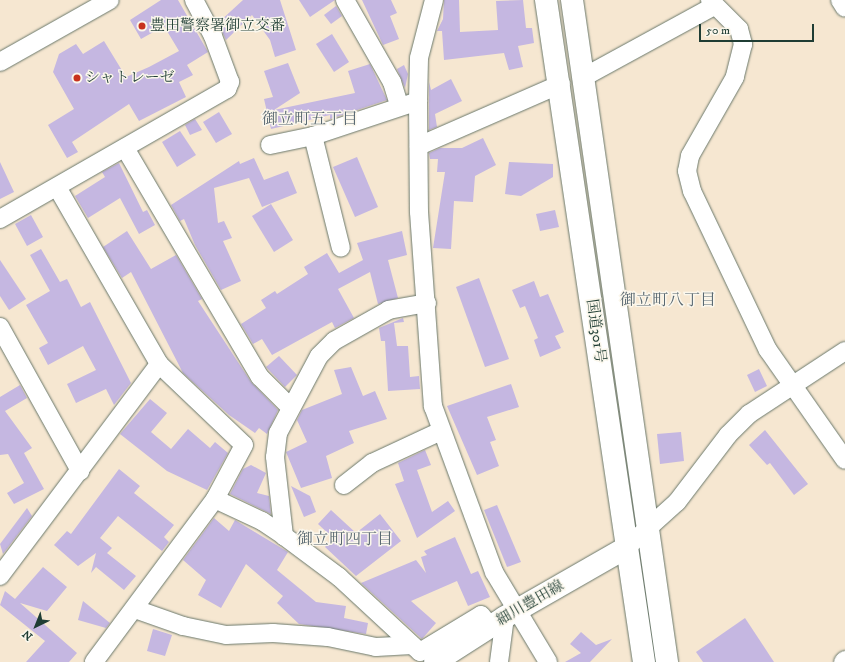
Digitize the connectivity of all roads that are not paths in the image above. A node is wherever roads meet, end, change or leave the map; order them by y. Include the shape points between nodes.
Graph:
1 (110, 0) edge
2 (194, 0) edge
3 (345, 0) edge
4 (434, 0) edge
5 (546, 0) edge
6 (572, 0) edge
7 (840, 0) edge
8 (712, 3) edge
9 (845, 8) edge
10 (0, 62) edge
11 (582, 78) junction
12 (561, 84) junction
13 (418, 101) junction
14 (399, 105) junction
15 (313, 136) junction
16 (270, 145) dead end
17 (419, 146) junction
18 (125, 148) junction
19 (57, 187) junction
20 (0, 219) edge
21 (341, 248) dead end
22 (427, 303) junction
23 (0, 327) edge
24 (845, 351) edge
25 (159, 364) junction
26 (793, 386) junction
27 (290, 407) junction
28 (441, 431) junction
29 (845, 460) edge
30 (80, 471) junction
31 (344, 485) dead end
32 (215, 499) junction
33 (647, 531) junction
34 (284, 536) junction
35 (627, 547) junction
36 (1, 571) edge
37 (135, 609) junction
38 (505, 617) junction
39 (412, 645) junction
40 (94, 662) edge
41 (435, 662) edge
42 (499, 662) edge
43 (548, 662) edge
44 (644, 662) edge
45 (667, 662) edge

1 - 10 street
2 - 18 street via 213,36 228,86
3 - 14 street via 392,82
4 - 13 street via 419,58
5 - 12 main road, 国道301号
6 - 11 main road, 国道301号
7 - 9 street
8 - 11 street
8 - 26 street via 739,29 742,57 734,77 699,135 687,171 692,191 768,350
11 - 33 main road, 国道301号
12 - 17 street
12 - 35 main road, 国道301号
13 - 14 street
13 - 17 street
14 - 15 street
15 - 16 street
15 - 21 street
17 - 22 street via 420,212
18 - 19 street
18 - 27 street via 262,380
19 - 20 street
19 - 25 street
22 - 27 street via 389,310 334,341 319,356
22 - 28 street via 433,406
23 - 30 street
24 - 26 street
25 - 30 street
25 - 32 street via 244,445
26 - 29 street
26 - 33 street via 743,419 677,502
27 - 34 street via 278,433 275,457
28 - 31 street via 372,463
28 - 38 street via 494,572
30 - 36 street
32 - 34 street via 262,521
32 - 37 street
33 - 35 street
33 - 45 main road, 国道301号
34 - 39 street via 339,577
35 - 38 main road, 細川豊田線
35 - 44 main road, 国道301号
37 - 39 street via 183,626 226,635 273,633 328,637 376,647
37 - 40 street
38 - 39 street via 481,615 420,652
38 - 41 main road, 細川豊田線
38 - 42 street
38 - 43 street

